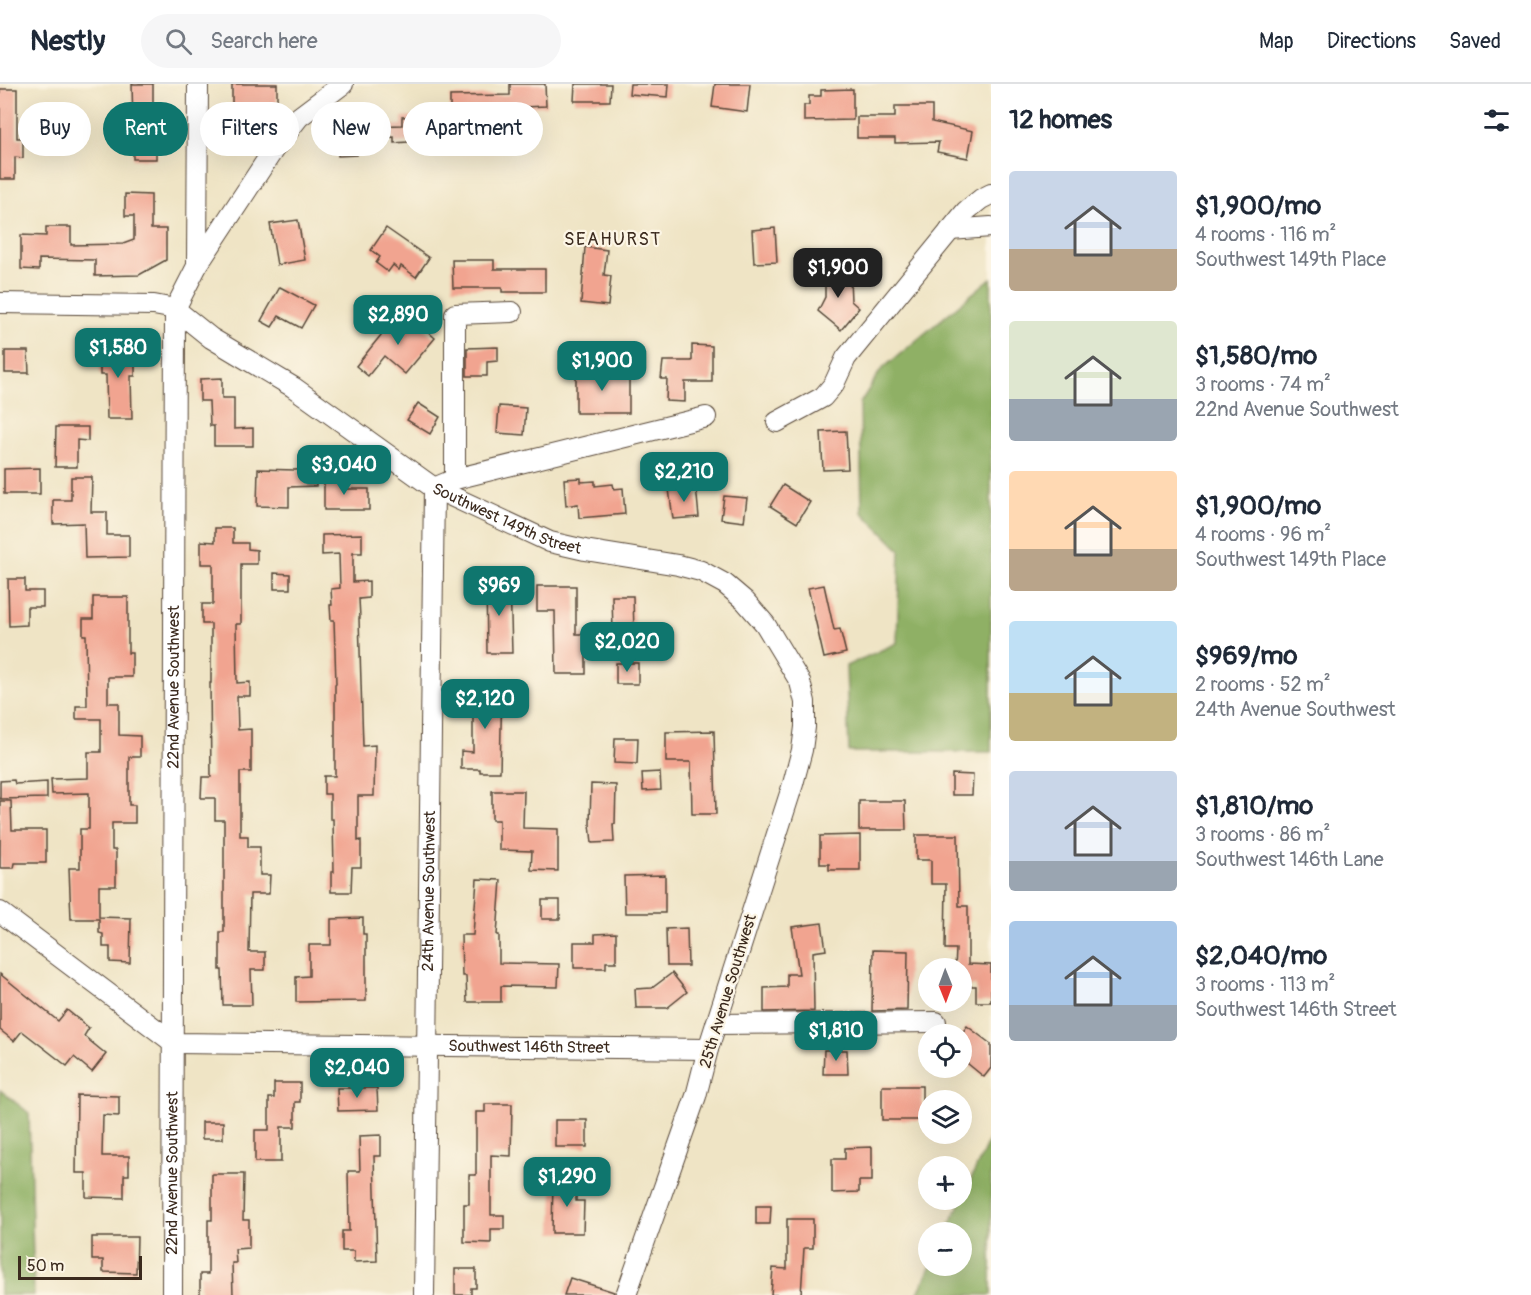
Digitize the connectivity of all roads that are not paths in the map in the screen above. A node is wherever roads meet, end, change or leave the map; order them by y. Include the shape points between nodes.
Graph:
1 (198, 84) edge
2 (343, 84) edge
3 (991, 194) edge
4 (991, 227) edge
5 (950, 231) junction
6 (197, 266) junction
7 (0, 303) edge
8 (175, 309) junction
9 (512, 312) dead end
10 (706, 417) dead end
11 (777, 422) dead end
12 (455, 479) junction
13 (434, 488) junction
14 (800, 682) joint
15 (0, 912) edge
16 (936, 1022) dead end
17 (716, 1024) junction
18 (174, 1043) junction
19 (426, 1046) junction
20 (708, 1049) junction
21 (172, 1295) edge
22 (424, 1295) edge
23 (626, 1295) edge

1 - 6 street, 22nd Avenue Southwest
2 - 6 street via 299,117 286,133
3 - 5 street via 966,211
4 - 5 street
5 - 11 street via 846,358 823,397
6 - 8 street, 22nd Avenue Southwest
7 - 8 street via 154,305
8 - 13 street, Southwest 149th Street
8 - 18 street, 22nd Avenue Southwest
9 - 12 street via 455,314
10 - 12 street
12 - 13 street
13 - 14 street, Southwest 149th Street via 550,542 678,565 725,584 765,624
13 - 19 street, 24th Avenue Southwest
14 - 17 street, 25th Avenue Southwest via 806,728 794,784
15 - 18 street
16 - 17 street
17 - 20 street, 25th Avenue Southwest
18 - 19 street, Southwest 146th Street
18 - 21 street, 22nd Avenue Southwest
19 - 20 street, Southwest 146th Street
19 - 22 street, 24th Avenue Southwest
20 - 23 street, 25th Avenue Southwest via 696,1096

